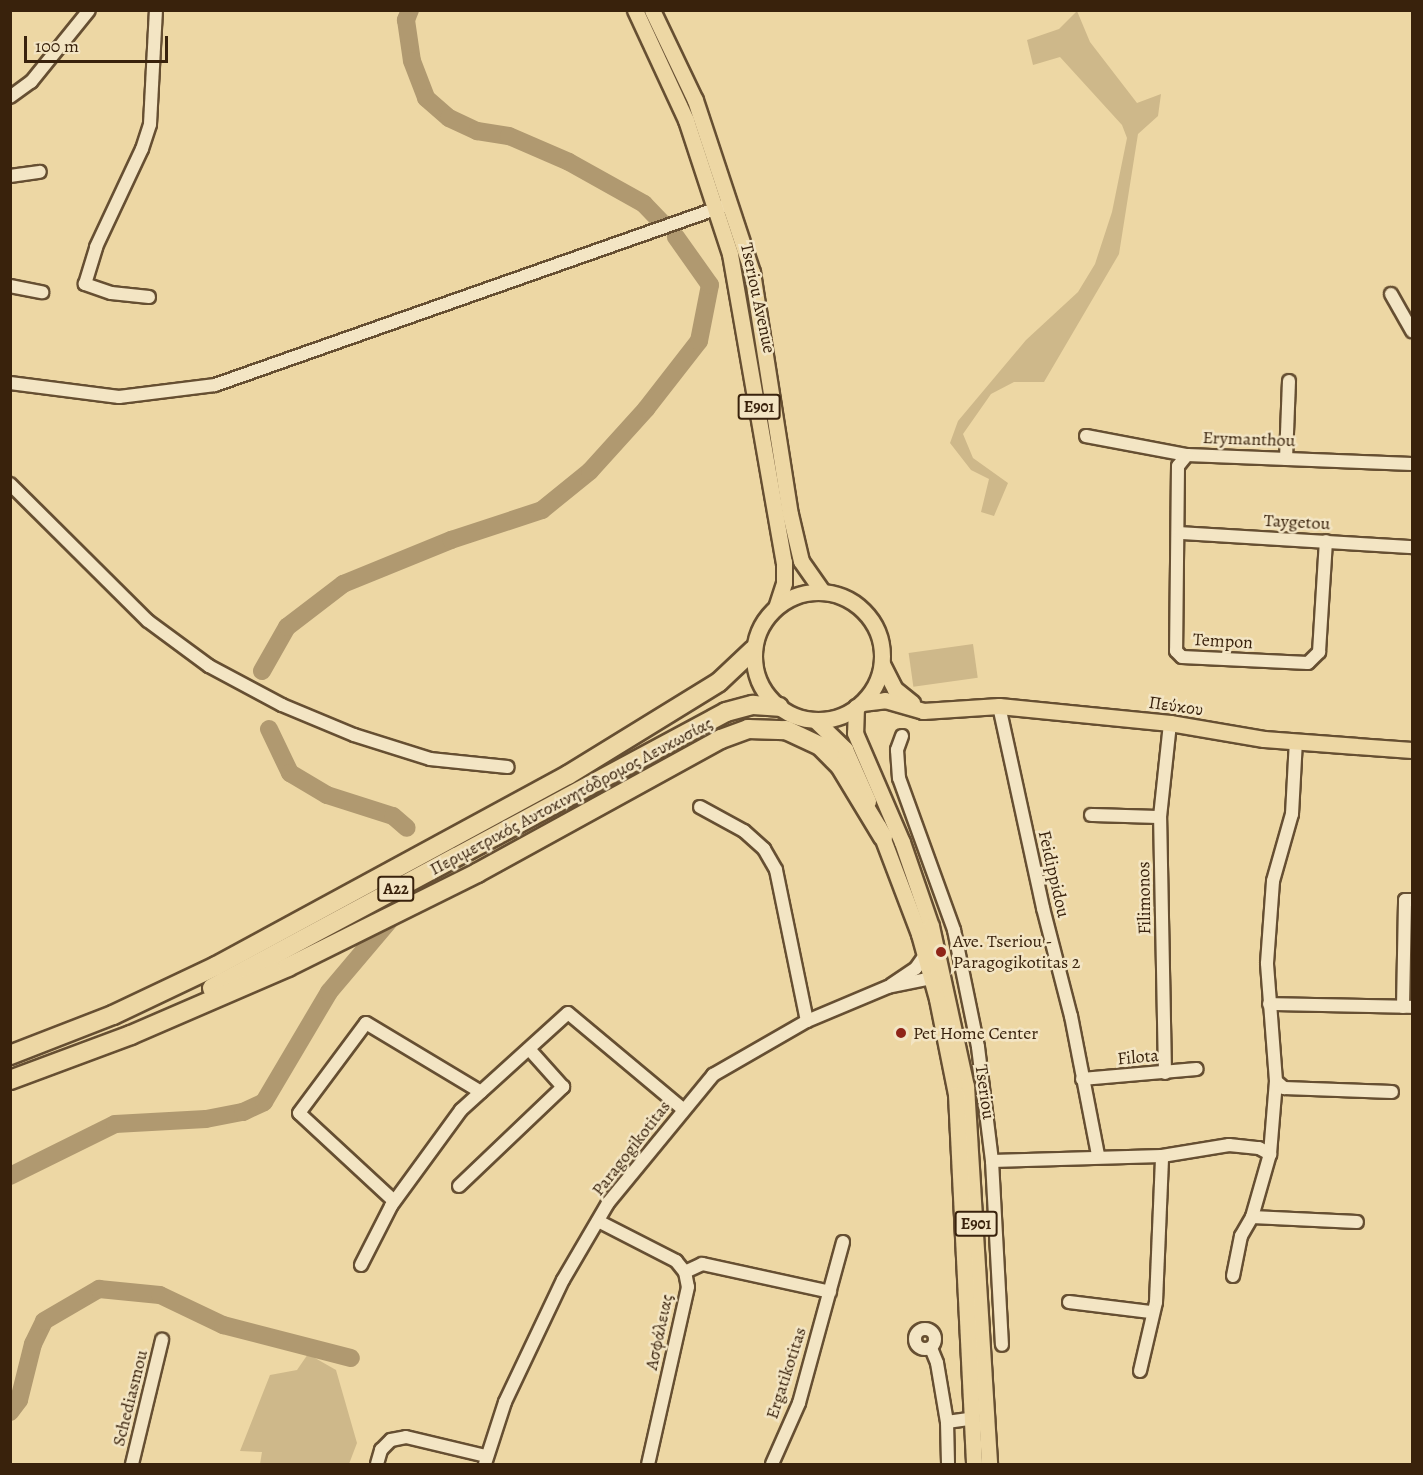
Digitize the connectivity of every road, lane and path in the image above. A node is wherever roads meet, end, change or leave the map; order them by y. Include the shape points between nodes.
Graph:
1 (88, 10) edge
2 (156, 10) edge
3 (635, 10) edge
4 (651, 10) edge
5 (10, 97) edge
6 (40, 172) dead end
7 (10, 176) edge
8 (724, 207) junction
9 (10, 286) edge
10 (42, 292) dead end
11 (1391, 294) dead end
12 (149, 297) dead end
13 (1413, 330) edge
14 (1289, 381) dead end
15 (10, 383) edge
16 (1086, 436) dead end
17 (1187, 455) junction
18 (1286, 459) junction
19 (1413, 464) edge
20 (10, 484) edge
21 (1180, 533) junction
22 (1326, 541) junction
23 (1413, 547) edge
24 (822, 591) junction
25 (776, 607) junction
26 (753, 650) junction
27 (882, 664) junction
28 (859, 705) junction
29 (999, 706) junction
30 (779, 707) junction
31 (934, 710) junction
32 (815, 720) junction
33 (1170, 723) junction
34 (902, 736) dead end
35 (1296, 741) junction
36 (1413, 750) edge
37 (508, 767) dead end
38 (700, 807) dead end
39 (1091, 815) dead end
40 (1160, 817) junction
41 (883, 837) junction
42 (1413, 900) edge
43 (925, 955) junction
44 (931, 978) junction
45 (888, 987) junction
46 (1269, 1004) junction
47 (1408, 1007) edge
48 (807, 1021) junction
49 (528, 1049) junction
50 (10, 1055) edge
51 (1197, 1069) dead end
52 (10, 1072) edge
53 (1165, 1073) junction
54 (1082, 1079) junction
55 (10, 1080) edge
56 (1276, 1081) junction
57 (481, 1092) junction
58 (1392, 1092) dead end
59 (684, 1110) junction
60 (1270, 1154) junction
61 (1098, 1155) junction
62 (1162, 1156) junction
63 (992, 1161) junction
64 (459, 1186) dead end
65 (394, 1201) junction
66 (1252, 1217) junction
67 (598, 1221) junction
68 (1357, 1222) dead end
69 (843, 1242) dead end
70 (361, 1265) dead end
71 (685, 1272) junction
72 (1233, 1276) dead end
73 (830, 1292) junction
74 (1069, 1302) dead end
75 (1150, 1312) junction
76 (162, 1340) dead end
77 (1002, 1345) dead end
78 (931, 1348) dead end
79 (1140, 1371) dead end
80 (974, 1418) junction
81 (946, 1422) junction
82 (485, 1460) edge
83 (132, 1464) edge
84 (377, 1464) edge
85 (648, 1464) edge
86 (772, 1464) edge
87 (948, 1464) edge
88 (974, 1464) edge
89 (989, 1464) edge

1 - 5 street via 32,82
2 - 12 street via 150,124 96,247 85,284 111,293
3 - 8 main road, Tseriou Avenue / E901
4 - 8 main road, Tseriou Avenue / E901 via 680,63
6 - 7 street
8 - 15 street via 215,385 119,397
8 - 24 main road, Tseriou Avenue / E901 via 752,272 796,542 805,568
8 - 25 main road, Tseriou Avenue / E901 via 778,515 784,583
9 - 10 street
11 - 13 street
14 - 18 street
16 - 17 street, Erymanthou
17 - 18 street, Erymanthou
17 - 21 street, Tempon via 1178,466
18 - 19 street, Erymanthou
20 - 37 street via 148,621 209,666 282,705 354,735 430,759
21 - 22 street, Taygetou
21 - 22 street, Tempon via 1176,651 1182,657 1308,663 1319,652
22 - 23 street, Taygetou
24 - 25 main road via 802,593
24 - 27 main road via 859,606 872,621 881,641
25 - 26 main road via 758,631
26 - 30 main road via 754,670 763,691
26 - 50 highway, Περιμετρικός Αυτοκινητόδρομος Λευκωσίας / A22 via 719,682 568,775 216,966 113,1015
27 - 28 main road via 875,685
27 - 31 main road, Πεύκου via 899,694
28 - 31 main road, Πεύκου via 885,700 915,710
28 - 32 main road via 843,715
28 - 89 main road, Tseriou / E901 via 855,734 902,842 932,926 966,1086
29 - 31 main road, Πεύκου
29 - 33 main road, Πεύκου
29 - 54 street, Feidippidou
30 - 32 main road
30 - 52 highway, Περιμετρικός Αυτοκινητόδρομος Λευκωσίας / A22 via 753,705 726,712 215,986 107,1036
32 - 41 main road, Tseriou / E901 via 845,749
33 - 35 main road, Πεύκου
33 - 40 street, Filimonos
34 - 63 street via 897,750 899,778 954,930 978,1047
35 - 36 main road, Πεύκου
35 - 46 street via 1292,814 1273,881
38 - 48 street via 744,831 764,849 776,870
39 - 40 street
40 - 53 street, Filimonos
41 - 43 main road, Tseriou / E901
41 - 55 highway via 840,766 820,746 786,730 748,729 721,739 477,873 288,967 131,1035
42 - 47 street via 1406,900
43 - 44 main road, Tseriou / E901
43 - 45 street via 916,969
44 - 45 street, Paragogikotitas
44 - 80 main road, Tseriou / E901 via 956,1094
45 - 48 street, Paragogikotitas
46 - 47 street
46 - 56 street
48 - 59 street, Paragogikotitas via 713,1074
49 - 57 street
49 - 59 street via 568,1013
49 - 64 street via 563,1087
51 - 53 street, Filota
53 - 54 street, Filota
54 - 61 street, Feidippidou
56 - 58 street via 1284,1088
56 - 60 street
57 - 65 street via 461,1110
57 - 65 street via 366,1023 299,1113
59 - 67 street, Paragogikotitas
60 - 62 street via 1229,1145
60 - 66 street
61 - 62 street
61 - 63 street
62 - 75 street via 1156,1302
63 - 77 street
65 - 70 street
66 - 68 street
66 - 72 street via 1242,1236
67 - 71 street, Ασφάλειας via 676,1261
67 - 82 street, Paragogikotitas via 563,1280 505,1402
69 - 73 street, Ergatikotitas
71 - 73 street via 702,1264
71 - 85 street, Ασφάλειας via 688,1287
73 - 86 street, Ergatikotitas via 799,1403
74 - 75 street
75 - 79 street
76 - 83 street, Schediasmou
78 - 81 street
80 - 81 street
80 - 88 main road, Tseriou / E901
81 - 87 street
82 - 84 street via 406,1437 392,1440 381,1450

